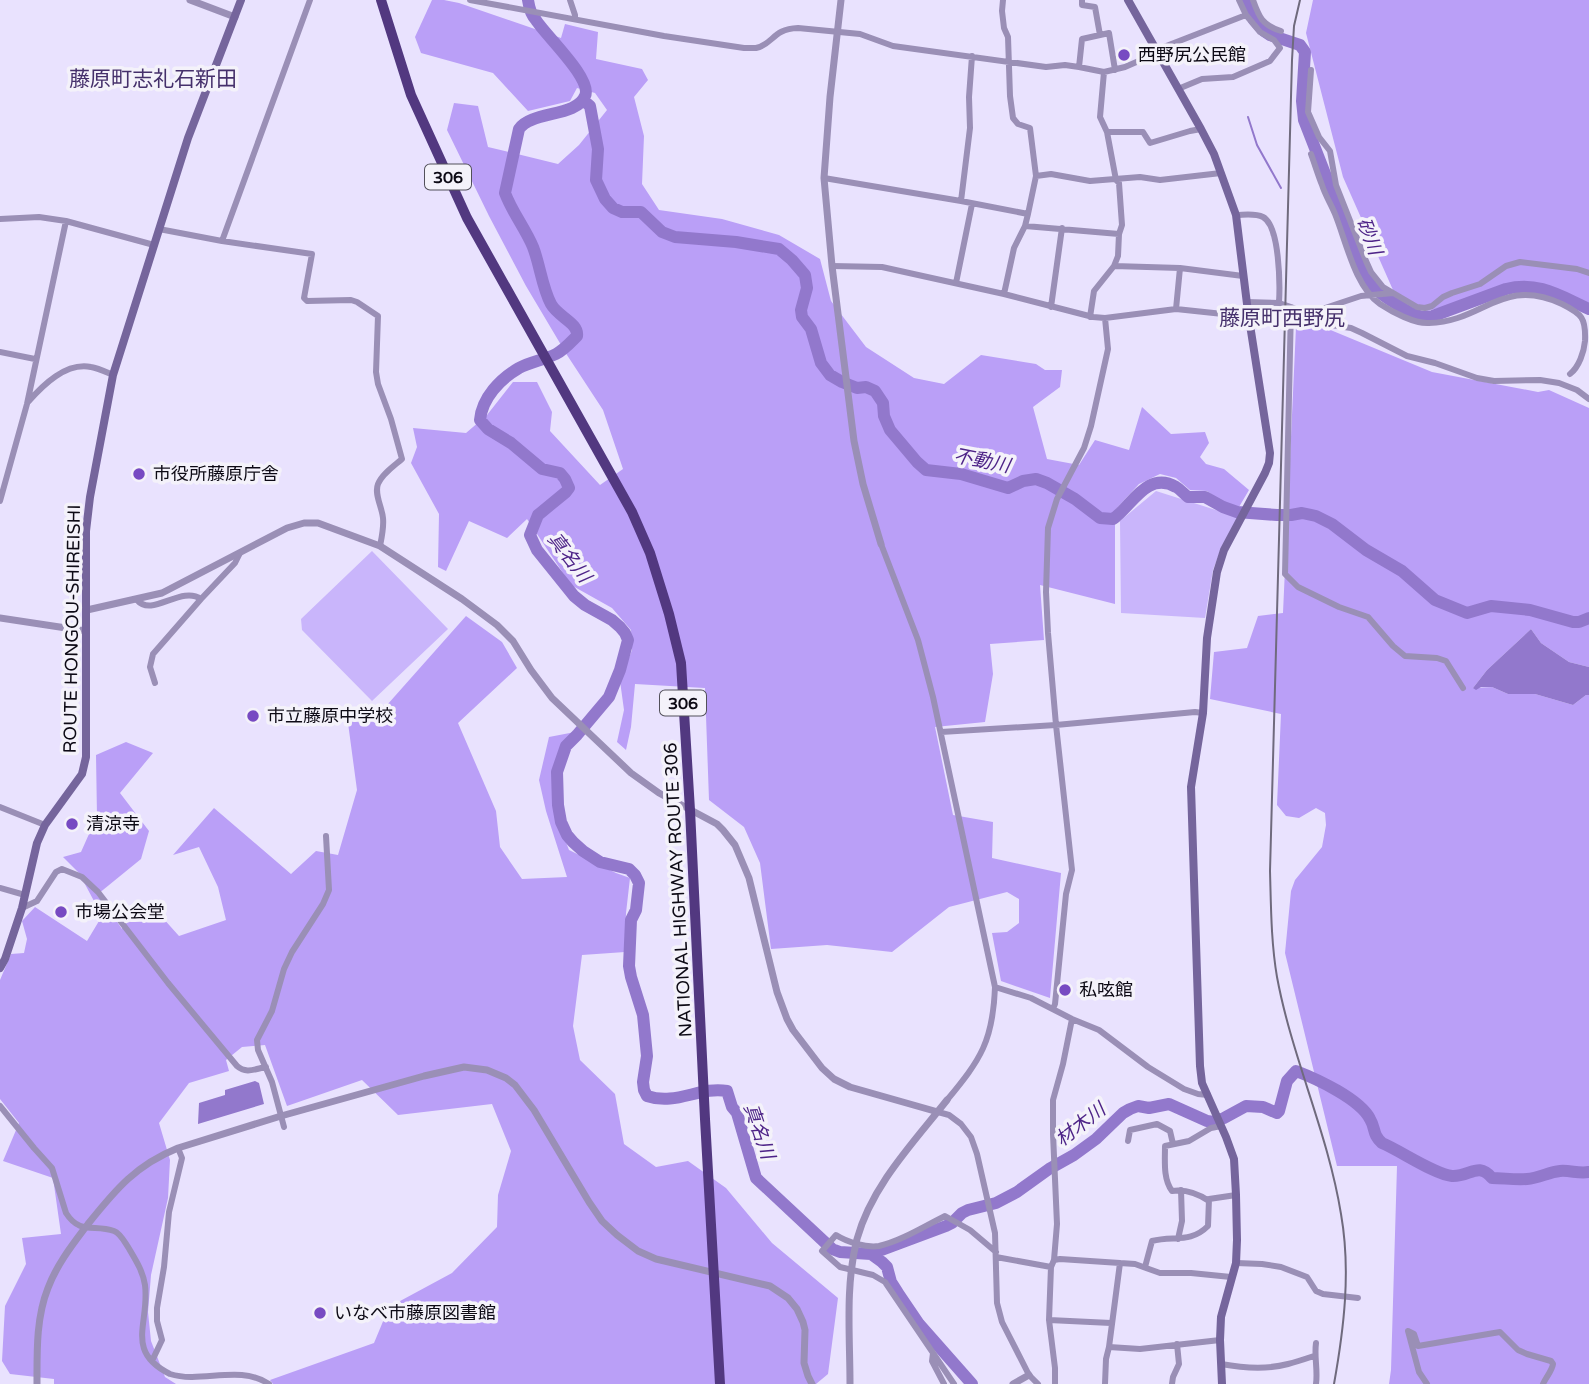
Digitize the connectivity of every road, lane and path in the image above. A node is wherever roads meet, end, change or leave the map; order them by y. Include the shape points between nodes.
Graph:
1 (190, 0) edge
2 (241, 0) edge
3 (310, 0) edge
4 (381, 0) edge
5 (470, 0) edge
6 (570, 0) edge
7 (841, 0) edge
8 (1003, 0) edge
9 (1082, 0) edge
10 (1128, 0) edge
11 (1239, 0) edge
12 (1253, 0) edge
13 (1245, 15) junction
14 (234, 17) junction
15 (575, 19) junction
16 (838, 31) junction
17 (1281, 31) dead end
18 (1100, 35) junction
19 (1157, 52) junction
20 (972, 56) junction
21 (1010, 63) junction
22 (1079, 67) junction
23 (1115, 70) junction
24 (1311, 70) dead end
25 (1104, 72) junction
26 (1178, 89) junction
27 (1201, 129) junction
28 (1107, 132) junction
29 (1311, 155) dead end
30 (1221, 173) junction
31 (1036, 176) junction
32 (824, 178) junction
33 (1116, 180) junction
34 (961, 201) junction
35 (972, 204) junction
36 (1028, 214) junction
37 (1236, 215) junction
38 (0, 219) edge
39 (66, 221) junction
40 (1025, 226) junction
41 (1062, 228) junction
42 (159, 229) junction
43 (1119, 234) junction
44 (222, 241) junction
45 (154, 245) junction
46 (832, 266) junction
47 (1114, 266) junction
48 (1180, 268) junction
49 (1589, 273) edge
50 (1243, 276) junction
51 (956, 283) junction
52 (1393, 293) junction
53 (1004, 294) junction
54 (1373, 295) junction
55 (1246, 302) junction
56 (1279, 303) junction
57 (1291, 306) junction
58 (1051, 307) junction
59 (1176, 309) junction
60 (1248, 312) junction
61 (1307, 313) junction
62 (1090, 317) junction
63 (1105, 318) junction
64 (0, 352) edge
65 (35, 359) junction
66 (1570, 374) dead end
67 (113, 375) junction
68 (1589, 399) edge
69 (27, 404) junction
70 (0, 501) edge
71 (881, 544) joint
72 (380, 546) junction
73 (240, 553) junction
74 (201, 599) junction
75 (137, 600) junction
76 (87, 610) junction
77 (0, 618) edge
78 (86, 631) junction
79 (155, 683) dead end
80 (1464, 688) dead end
81 (1203, 713) junction
82 (1056, 725) junction
83 (941, 732) junction
84 (0, 807) edge
85 (690, 810) junction
86 (45, 825) junction
87 (326, 836) dead end
88 (0, 888) edge
89 (25, 895) junction
90 (22, 908) junction
91 (0, 968) edge
92 (995, 987) junction
93 (1053, 1009) junction
94 (1072, 1019) junction
95 (266, 1067) junction
96 (1208, 1095) junction
97 (947, 1100) joint
98 (0, 1106) edge
99 (938, 1112) junction
100 (281, 1116) junction
101 (1221, 1125) junction
102 (284, 1127) dead end
103 (1128, 1141) dead end
104 (1173, 1144) junction
105 (178, 1148) junction
106 (1181, 1190) junction
107 (1236, 1195) junction
108 (1209, 1201) junction
109 (85, 1228) junction
110 (1178, 1239) junction
111 (996, 1255) junction
112 (1052, 1263) junction
113 (1120, 1263) junction
114 (1236, 1263) junction
115 (1145, 1267) junction
116 (714, 1272) junction
117 (1231, 1277) junction
118 (1358, 1298) dead end
119 (1049, 1320) junction
120 (1111, 1323) junction
121 (1220, 1340) junction
122 (1316, 1343) dead end
123 (1177, 1345) junction
124 (1109, 1347) junction
125 (933, 1353) junction
126 (1314, 1356) junction
127 (152, 1361) junction
128 (1221, 1364) junction
129 (1029, 1375) junction
130 (37, 1384) edge
131 (269, 1384) edge
132 (720, 1384) edge
133 (812, 1384) edge
134 (850, 1384) edge
135 (944, 1384) edge
136 (954, 1384) edge
137 (1013, 1384) edge
138 (1038, 1384) edge
139 (1055, 1384) edge
140 (1105, 1384) edge
141 (1172, 1384) edge
142 (1222, 1384) edge
143 (1316, 1384) edge
144 (1427, 1384) edge
145 (1543, 1384) edge

1 - 14 street
2 - 14 main road, ROUTE HONGOU-SHIREISHI
3 - 44 street
4 - 85 highway, NATIONAL HIGHWAY ROUTE 306 / 306 via 411,95 467,218 632,512 650,553 681,663
5 - 15 street
6 - 15 street
7 - 16 street
8 - 21 street
9 - 18 street via 1082,5 1095,7
10 - 19 main road
11 - 13 street
12 - 17 street via 1259,17
13 - 19 street
13 - 26 street via 1280,48 1270,61 1233,77 1202,79
14 - 42 main road, ROUTE HONGOU-SHIREISHI
15 - 16 street via 744,48 765,44 788,28
16 - 20 street via 893,46
16 - 32 street
18 - 22 street via 1082,39
18 - 23 street via 1109,33
19 - 23 street
19 - 26 main road
20 - 21 street
20 - 34 street
21 - 22 street
21 - 31 street via 1013,118 1030,128
22 - 25 street
23 - 25 street
24 - 52 street via 1308,112 1330,151 1336,185 1371,272
25 - 28 street via 1100,117
26 - 27 main road
27 - 28 street via 1150,144 1143,132
27 - 30 main road
28 - 33 street
29 - 54 street via 1357,274
30 - 33 street
30 - 37 main road
31 - 33 street
31 - 36 street
32 - 34 street
32 - 46 street
33 - 43 street via 1121,204
34 - 35 street
35 - 36 street
35 - 51 street
36 - 40 street
37 - 50 main road
37 - 56 street via 1261,216 1272,230
38 - 39 street
39 - 45 street
39 - 65 street
40 - 41 street
40 - 53 street via 1014,247
41 - 43 street
41 - 58 street
42 - 44 street
42 - 45 main road, ROUTE HONGOU-SHIREISHI
43 - 47 street
44 - 72 street via 312,254 307,301 351,300 378,316 377,384 402,459 377,486 384,527
45 - 67 main road, ROUTE HONGOU-SHIREISHI
46 - 51 street via 883,267
46 - 71 street via 855,441
47 - 48 street
47 - 62 street via 1094,291
48 - 50 street
48 - 59 street
49 - 52 street via 1520,262 1425,308
50 - 55 main road
51 - 53 street
52 - 54 street
53 - 58 street
54 - 61 street
54 - 66 street via 1381,304 1427,324 1458,318 1506,298 1533,294 1552,300 1583,318 1584,350
55 - 56 street
55 - 60 main road
56 - 57 street
57 - 61 street
57 - 80 street via 1285,574 1298,587 1367,617 1405,656 1446,661
58 - 62 street
59 - 60 street
59 - 63 street
60 - 81 main road via 1270,453 1265,473 1217,572
61 - 68 street via 1331,325 1351,328 1407,356 1486,380 1559,383
62 - 63 street
63 - 82 street via 1108,349 1098,398 1084,447 1048,528 1048,633
64 - 65 street
65 - 69 street
67 - 69 street via 92,367 68,369
67 - 76 main road, ROUTE HONGOU-SHIREISHI via 86,531
69 - 70 street
71 - 83 street via 918,640
72 - 73 street via 318,523 304,523
72 - 85 street via 497,625 552,698 577,723 631,773
73 - 74 street
73 - 75 street via 162,593
74 - 75 street via 187,595 148,606
74 - 79 street via 153,654 150,667
75 - 76 street
76 - 78 main road, ROUTE HONGOU-SHIREISHI
77 - 78 street
78 - 86 main road, ROUTE HONGOU-SHIREISHI via 86,757 82,774
81 - 82 street
81 - 96 main road via 1191,797 1200,1066
82 - 83 street
82 - 93 street via 1072,870
83 - 92 street
84 - 86 street
85 - 99 street via 716,824 735,845 749,878 787,1019 822,1068 850,1087
85 - 116 highway, NATIONAL HIGHWAY ROUTE 306 / 306
86 - 89 main road, ROUTE HONGOU-SHIREISHI
87 - 95 street via 329,890 292,952 257,1040
88 - 89 street
89 - 90 main road, ROUTE HONGOU-SHIREISHI
90 - 91 main road, ROUTE HONGOU-SHIREISHI
90 - 95 street via 37,901 62,869 82,877 237,1066 248,1071
92 - 93 street
92 - 97 street via 982,1054
93 - 94 street
94 - 96 street via 1099,1030 1184,1089
94 - 112 street via 1054,1100 1057,1224
95 - 100 street
96 - 101 main road
97 - 99 street
98 - 109 street via 52,1168 66,1213
99 - 111 street via 961,1124 971,1137 995,1233
99 - 134 street via 883,1183 858,1238 851,1276
100 - 102 street
100 - 105 street
100 - 116 street via 424,1076 464,1068 487,1070 515,1085 589,1202 617,1236 656,1259
101 - 104 street
101 - 107 main road via 1234,1159
103 - 104 street via 1130,1129 1157,1124 1170,1132
104 - 106 street via 1165,1146 1167,1181 1172,1191
105 - 109 street via 132,1175
105 - 127 street via 182,1158 169,1212 157,1308 162,1340
106 - 108 street
106 - 110 street
107 - 108 street
107 - 114 main road
108 - 110 street via 1207,1227
109 - 127 street via 114,1231 138,1264 146,1291 142,1342
109 - 130 street via 47,1289 37,1343
110 - 115 street via 1152,1241
111 - 112 street
111 - 125 street via 970,1230 945,1216 876,1247 836,1235 822,1251 841,1267 885,1282
111 - 129 street via 1002,1322
112 - 113 street via 1060,1259
112 - 119 street
113 - 115 street
113 - 120 street
114 - 117 main road
114 - 118 street via 1281,1267 1307,1277 1322,1294
115 - 117 street via 1160,1273
116 - 132 highway, NATIONAL HIGHWAY ROUTE 306 / 306
116 - 133 street via 770,1286 793,1304 805,1330 804,1363
117 - 121 main road
119 - 120 street
119 - 139 street
120 - 124 street
121 - 123 street
121 - 128 main road
122 - 126 street
123 - 124 street via 1135,1350
123 - 141 street via 1179,1364
124 - 140 street
125 - 135 street via 932,1361
125 - 136 street
126 - 128 street via 1262,1368
126 - 143 street
127 - 131 street via 187,1380 243,1375
128 - 142 main road
129 - 137 street
129 - 138 street
144 - 145 street via 1408,1331 1418,1346 1500,1332 1518,1350 1553,1364

